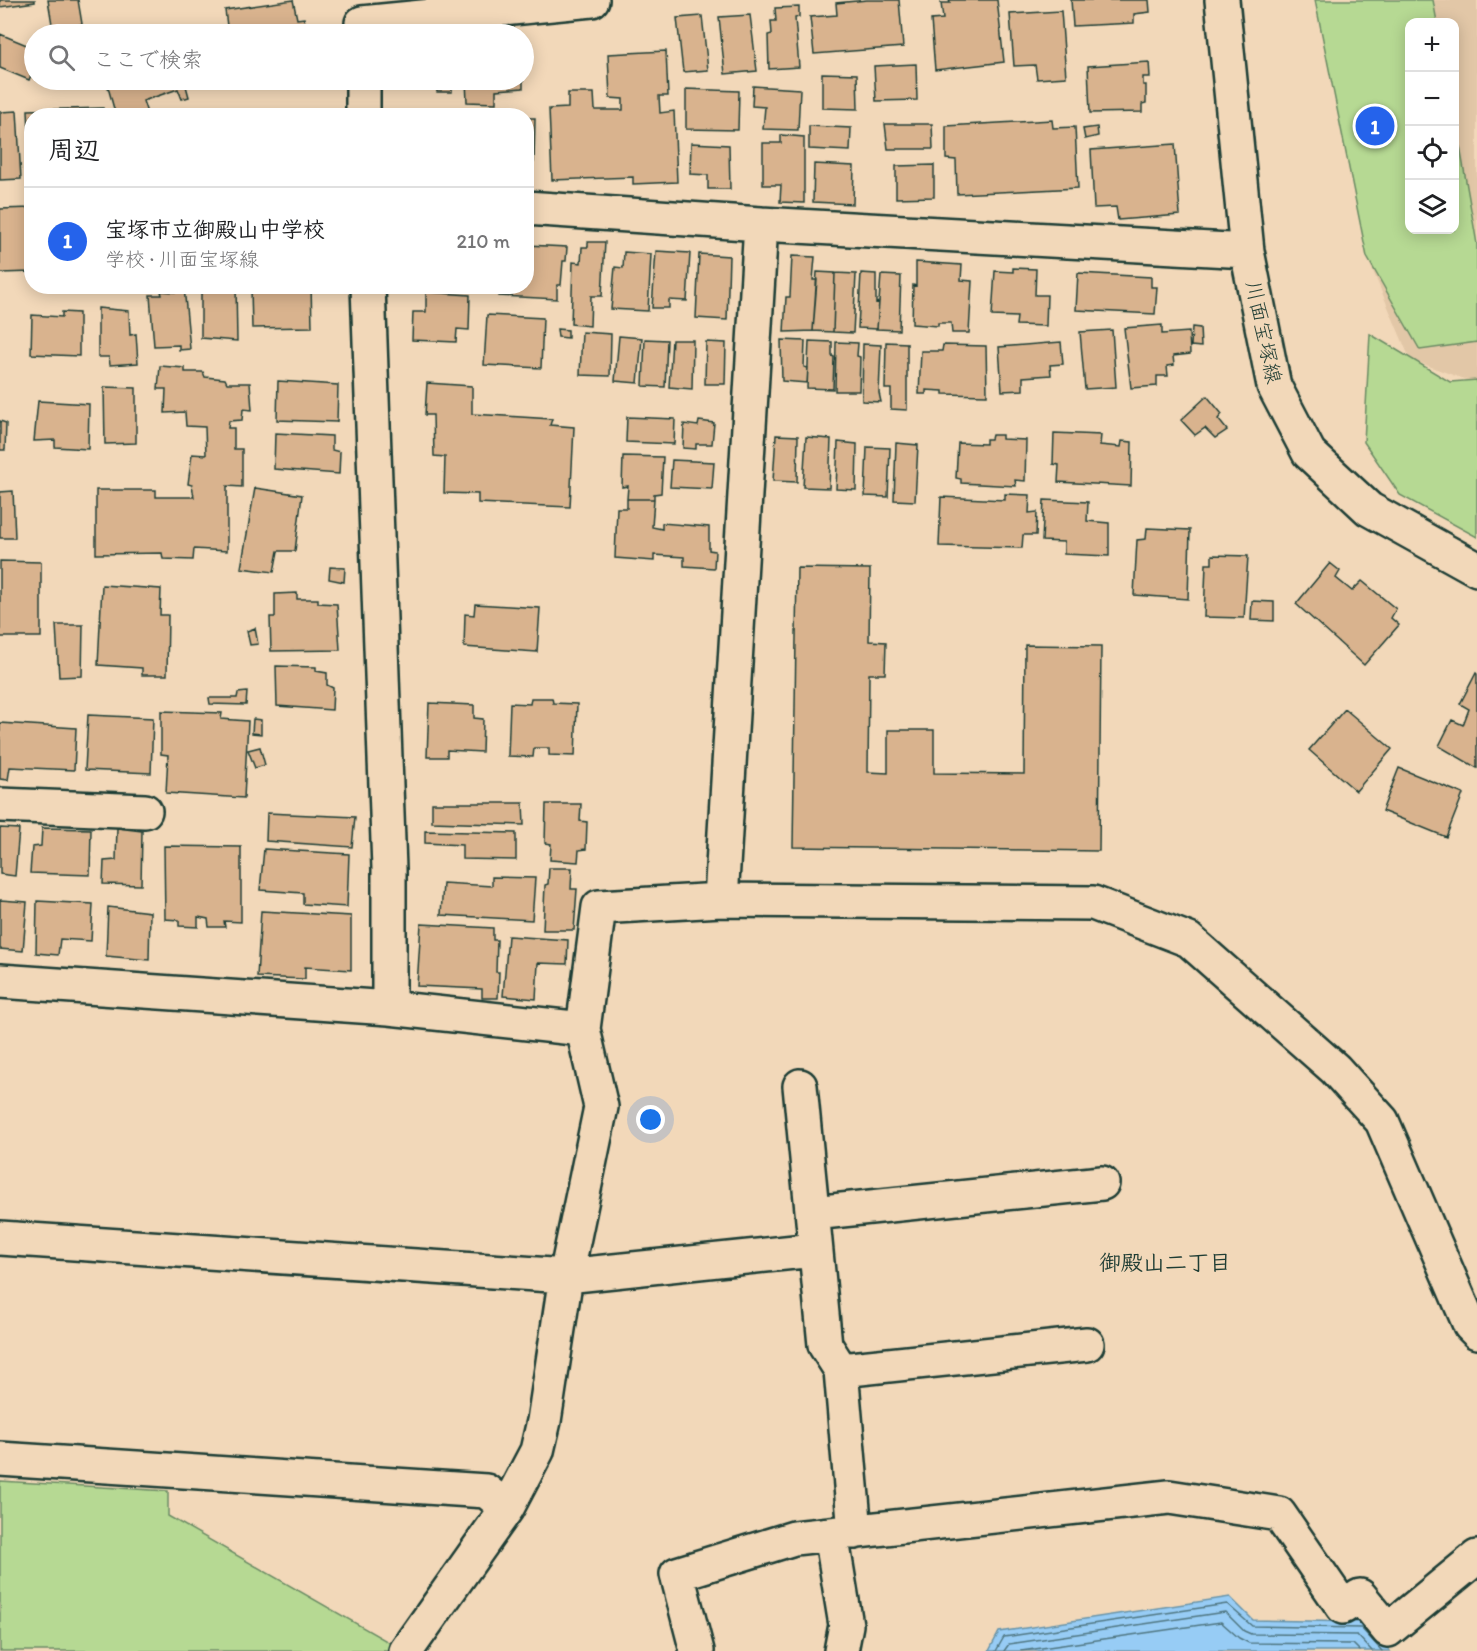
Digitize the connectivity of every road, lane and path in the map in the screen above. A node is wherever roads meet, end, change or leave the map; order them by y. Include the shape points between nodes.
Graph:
1 (592, 0) edge
2 (1222, 0) edge
3 (362, 19) edge
4 (363, 90) edge
5 (363, 108) edge
6 (534, 209) edge
7 (760, 225) junction
8 (1247, 251) junction
9 (368, 294) edge
10 (1477, 569) edge
11 (0, 805) edge
12 (146, 811) dead end
13 (721, 900) junction
14 (0, 981) edge
15 (388, 1008) junction
16 (583, 1029) junction
17 (800, 1086) dead end
18 (1102, 1183) dead end
19 (813, 1213) junction
20 (0, 1238) edge
21 (814, 1250) junction
22 (566, 1276) junction
23 (1477, 1332) edge
24 (1087, 1344) dead end
25 (841, 1370) junction
26 (0, 1459) edge
27 (507, 1508) junction
28 (843, 1533) junction
29 (1477, 1557) edge
30 (406, 1651) edge
31 (697, 1651) edge
32 (841, 1651) edge

1 - 3 street
2 - 8 street, 川面宝塚線
4 - 5 street
6 - 7 street
7 - 8 street
7 - 13 street
8 - 10 street, 川面宝塚線 via 1274,386 1309,453 1369,509
9 - 15 street via 389,868
11 - 12 street
13 - 16 street via 599,907
13 - 23 street via 1093,903 1190,940 1335,1069 1382,1121 1470,1325
14 - 15 street
15 - 16 street
16 - 22 street via 601,1107
17 - 19 street
18 - 19 street
19 - 21 street
20 - 22 street
21 - 22 street
21 - 25 street via 825,1345
22 - 27 street via 537,1451
24 - 25 street
25 - 28 street
26 - 27 street via 486,1491
27 - 30 street
28 - 29 street via 1169,1497 1279,1514 1344,1607 1360,1596 1388,1630
28 - 31 street via 794,1538 677,1574
28 - 32 street via 846,1625

